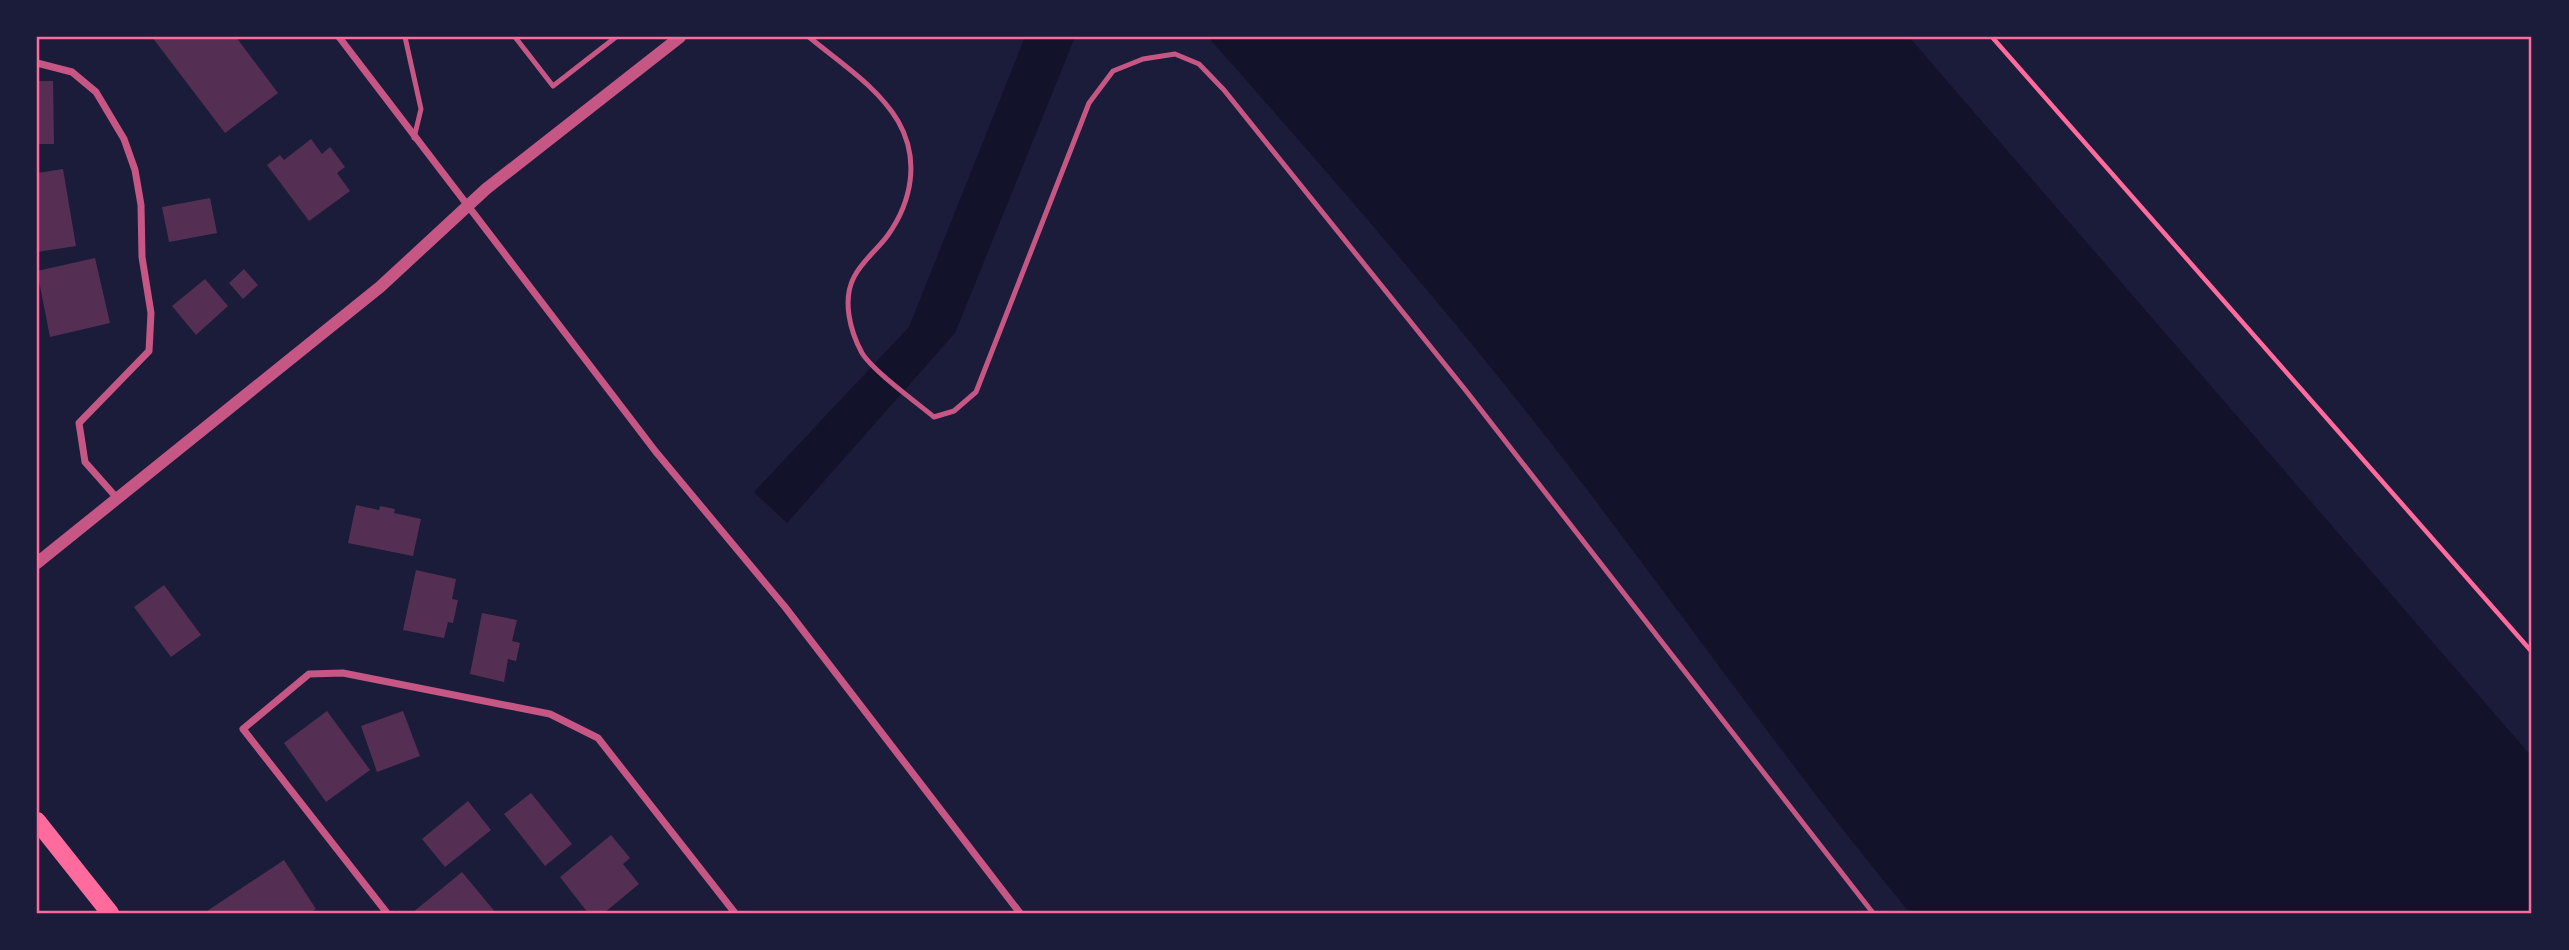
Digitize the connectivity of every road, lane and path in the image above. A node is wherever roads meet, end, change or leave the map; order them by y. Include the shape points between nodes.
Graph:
1 (339, 37) edge
2 (405, 37) edge
3 (515, 37) edge
4 (616, 37) edge
5 (680, 37) edge
6 (809, 37) edge
7 (1992, 37) edge
8 (37, 63) edge
9 (414, 138) junction
10 (467, 207) junction
11 (116, 497) junction
12 (37, 563) edge
13 (2532, 652) edge
14 (37, 821) edge
15 (110, 913) edge
16 (387, 913) edge
17 (735, 913) edge
18 (1020, 913) edge
19 (1873, 913) edge

1 - 9 street
2 - 9 lane via 421,109
3 - 4 lane via 553,86
5 - 10 street
6 - 19 lane via 875,92 898,122 911,159 910,194 889,234 854,277 847,302 852,332 864,356 933,417 954,411 975,393 1089,103 1113,71 1143,59 1174,54 1199,64 1467,391
7 - 13 path
8 - 11 street via 72,72 96,92 124,139 135,170 151,313 149,351 79,423 85,462
9 - 10 street
10 - 11 street via 380,287
10 - 18 street via 656,452 785,607
11 - 12 street
14 - 15 main road
16 - 17 street via 243,729 309,674 343,673 550,714 598,738

